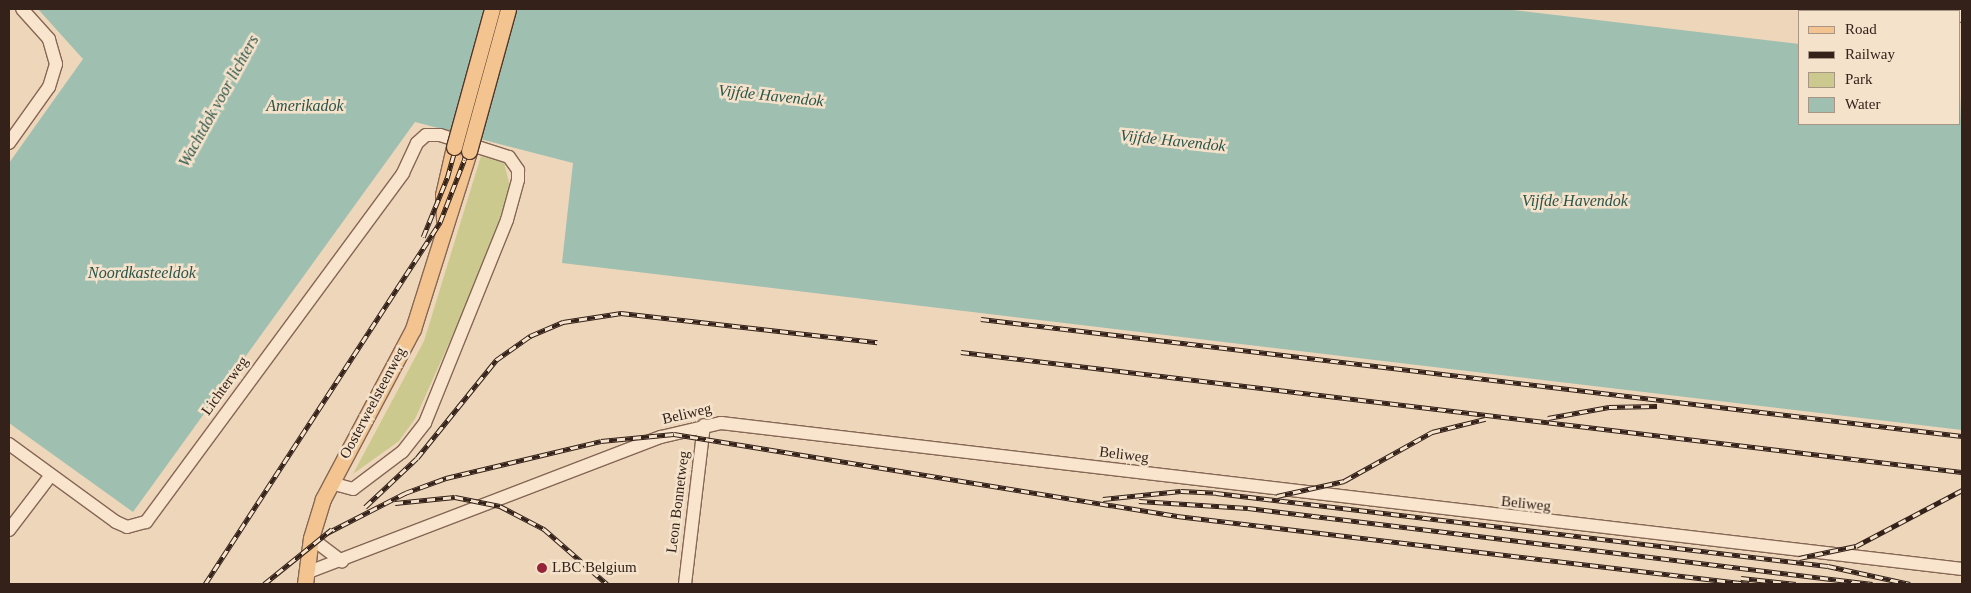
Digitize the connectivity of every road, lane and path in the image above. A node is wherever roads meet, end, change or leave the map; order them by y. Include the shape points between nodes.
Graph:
1 (22, 9) edge
2 (492, 9) edge
3 (508, 9) edge
4 (9, 143) edge
5 (444, 221) junction
6 (704, 425) junction
7 (9, 444) edge
8 (51, 475) junction
9 (330, 483) junction
10 (9, 530) edge
11 (311, 538) junction
12 (342, 561) junction
13 (1962, 569) edge
14 (305, 579) edge
15 (685, 584) edge

1 - 4 street via 49,39 56,64 49,87
2 - 5 main road, Oosterweelsteenweg, bridge via 443,195
3 - 5 main road, Oosterweelsteenweg, bridge via 457,196
5 - 9 main road, Oosterweelsteenweg via 413,329
6 - 12 street, Beliweg via 661,437
6 - 13 street, Beliweg via 741,425
6 - 15 street, Leon Bonnetweg
7 - 8 street, Lichterweg
8 - 9 street, Lichterweg via 126,527 146,522 403,173 426,135 440,135 509,156 518,170 517,188 490,269 425,423 402,452 353,489
8 - 10 street
9 - 11 main road, Oosterweelsteenweg
11 - 12 street
11 - 14 main road, Oosterweelsteenweg
12 - 14 street, Beliweg

